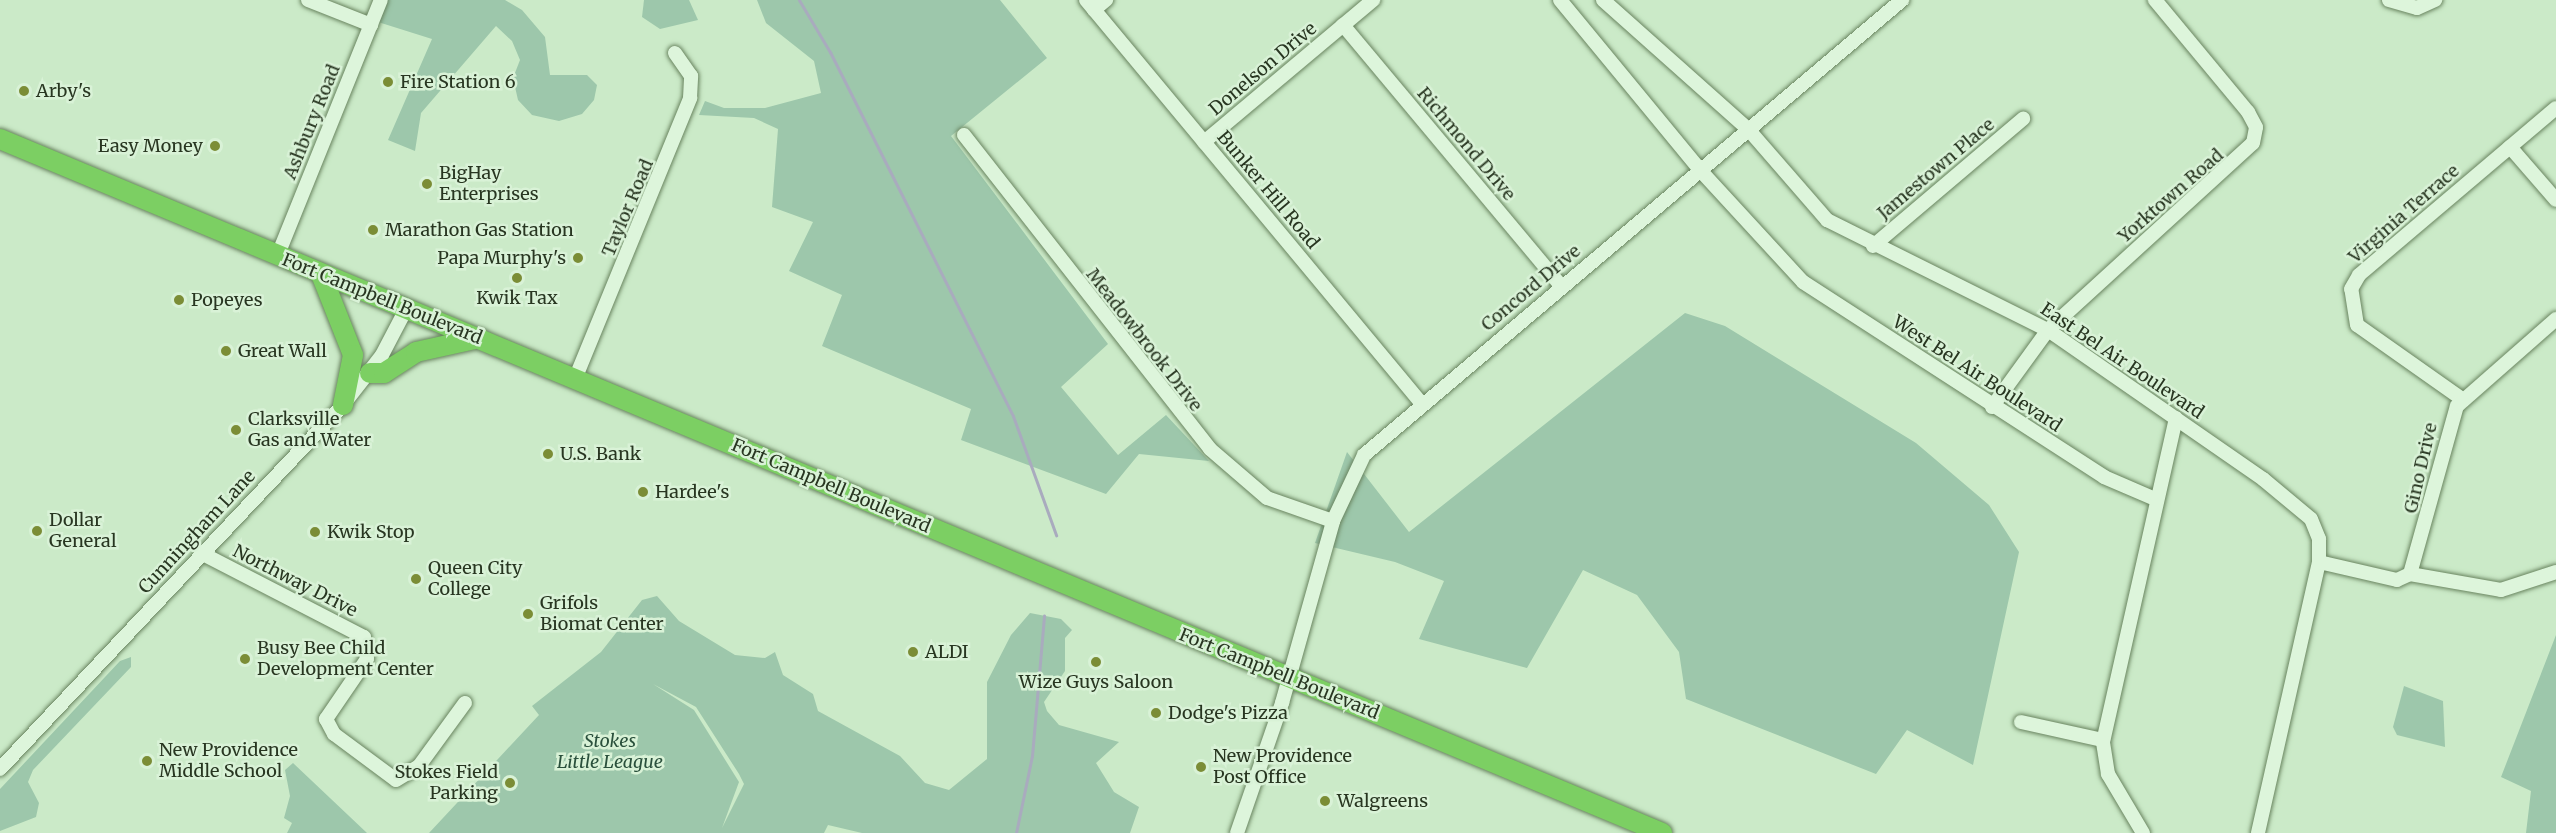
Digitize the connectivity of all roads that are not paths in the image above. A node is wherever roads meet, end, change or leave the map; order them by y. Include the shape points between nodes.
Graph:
1 (308, 0) edge
2 (381, 0) edge
3 (1106, 0) edge
4 (1373, 0) edge
5 (1560, 0) edge
6 (1603, 0) edge
7 (1902, 0) edge
8 (2155, 0) edge
9 (2389, 0) edge
10 (2435, 0) edge
11 (1090, 5) edge
12 (371, 25) junction
13 (1343, 25) junction
14 (675, 53) dead end
15 (2556, 108) edge
16 (2023, 119) dead end
17 (1748, 129) junction
18 (964, 135) dead end
19 (0, 139) edge
20 (1204, 142) junction
21 (2510, 147) junction
22 (1700, 170) junction
23 (2556, 200) edge
24 (1873, 246) junction
25 (277, 257) junction
26 (321, 274) junction
27 (1561, 286) junction
28 (406, 309) junction
29 (2556, 319) edge
30 (2048, 330) junction
31 (479, 338) junction
32 (370, 373) junction
33 (575, 379) junction
34 (2462, 399) junction
35 (1422, 404) junction
36 (343, 405) junction
37 (1992, 407) junction
38 (2176, 418) junction
39 (2155, 499) junction
40 (1333, 521) junction
41 (203, 554) junction
42 (2319, 562) junction
43 (2556, 572) edge
44 (2410, 574) junction
45 (1288, 676) junction
46 (465, 703) dead end
47 (2021, 722) dead end
48 (2103, 740) junction
49 (0, 769) edge
50 (1237, 833) edge
51 (1662, 833) edge
52 (2143, 833) edge
53 (2258, 833) edge

1 - 12 street
2 - 12 street, Ashbury Road
3 - 11 street
4 - 13 street, Donelson Drive
5 - 22 street, West Bel Air Boulevard
6 - 17 street, East Bel Air Boulevard
7 - 17 street, Concord Drive
8 - 30 street, Yorktown Road via 2253,119 2253,143
9 - 10 street via 2417,8
11 - 20 street, Bunker Hill Road
12 - 25 street, Ashbury Road
13 - 20 street, Donelson Drive
13 - 27 street, Richmond Drive
14 - 33 street, Taylor Road via 691,76 690,98
15 - 21 street, Virginia Terrace
16 - 24 street, Jamestown Place
17 - 22 street, Concord Drive
17 - 24 street, East Bel Air Boulevard via 1827,220
18 - 40 street, Meadowbrook Drive via 1210,449 1267,498
19 - 25 highway, Fort Campbell Boulevard
20 - 35 street, Bunker Hill Road
21 - 23 street
21 - 34 street, Virginia Terrace via 2359,275 2351,289 2357,325
22 - 27 street, Concord Drive
22 - 37 street, West Bel Air Boulevard via 1803,282
24 - 30 street, East Bel Air Boulevard
25 - 26 highway, Fort Campbell Boulevard
26 - 28 highway, Fort Campbell Boulevard
26 - 36 highway via 353,355
27 - 35 street, Concord Drive
28 - 31 highway, Fort Campbell Boulevard
28 - 32 street, Cunningham Lane
29 - 34 street, Gino Drive
30 - 37 street, Yorktown Road
30 - 38 street, East Bel Air Boulevard
31 - 32 highway via 417,352 384,373
31 - 33 highway, Fort Campbell Boulevard
32 - 36 street, Cunningham Lane
33 - 45 highway, Fort Campbell Boulevard
34 - 44 street, Gino Drive via 2452,416
35 - 40 street, Concord Drive via 1364,456
36 - 41 street, Cunningham Lane
37 - 39 street, West Bel Air Boulevard via 2104,477
38 - 39 street
38 - 42 street, East Bel Air Boulevard via 2305,512 2317,530
39 - 48 street
40 - 45 street, Concord Drive
41 - 46 street, Northway Drive via 364,637 367,659 326,719 334,734 396,780 419,766
41 - 49 street, Cunningham Lane
42 - 44 street via 2397,580
42 - 53 street, East Bel Air Boulevard
43 - 44 street via 2501,590
45 - 50 street, Concord Drive
45 - 51 highway, Fort Campbell Boulevard
47 - 48 street
48 - 52 street via 2108,774

